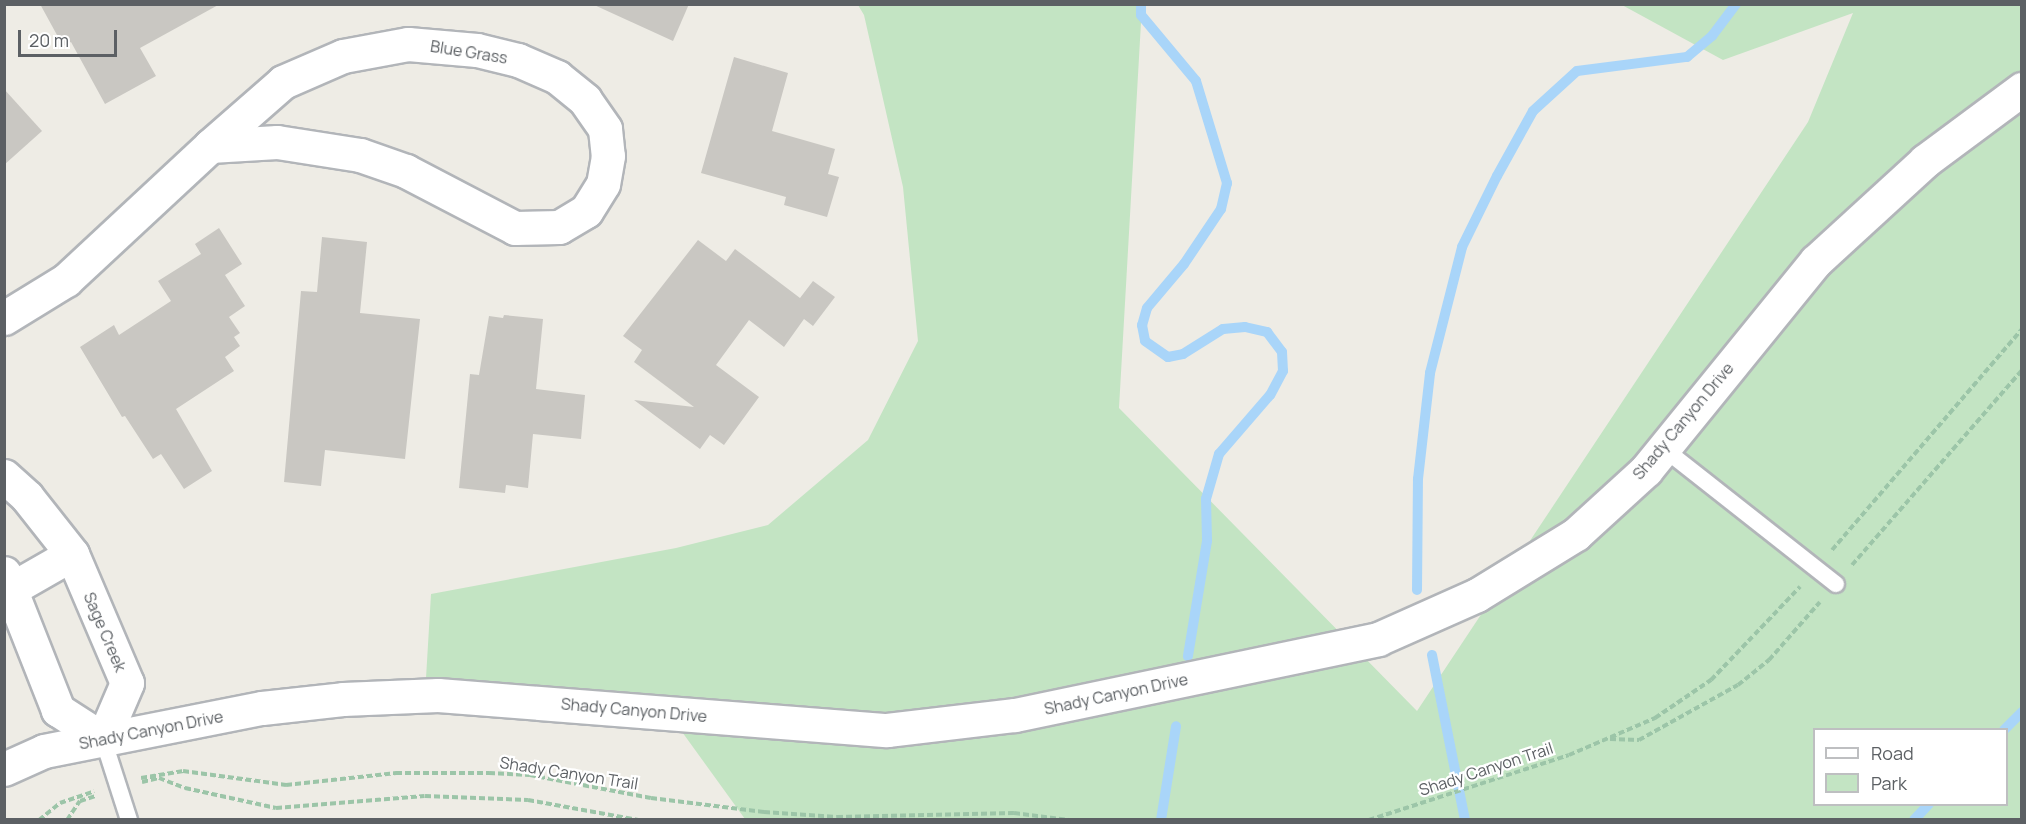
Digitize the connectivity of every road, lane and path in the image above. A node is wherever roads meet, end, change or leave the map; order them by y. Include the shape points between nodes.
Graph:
1 (2022, 89) edge
2 (210, 146) junction
3 (4, 318) edge
4 (1663, 448) junction
5 (4, 476) edge
6 (72, 554) junction
7 (8, 581) edge
8 (1836, 584) dead end
9 (103, 739) junction
10 (1609, 739) dead end
11 (4, 769) edge
12 (120, 785) junction
13 (39, 819) edge
14 (67, 819) edge
15 (129, 819) edge
16 (638, 819) edge
17 (1069, 819) edge
18 (1369, 819) edge

1 - 4 street, Shady Canyon Drive via 1925,161 1816,261
2 - 2 street, Blue Grass via 284,82 343,56 408,44 477,50 518,60 557,77 585,100 605,129 608,156 603,183 586,211 559,227 515,228 406,171 360,155 277,142
2 - 3 street, Blue Grass via 66,280
4 - 8 lane
4 - 9 street, Shady Canyon Drive via 1646,470 1576,534 1477,595 1378,639 1015,715 887,730 426,696 343,699 262,708
5 - 6 street, Sage Creek via 27,497
6 - 7 street
6 - 9 street, Sage Creek via 127,683
7 - 9 street via 58,710
9 - 11 street, Shady Canyon Drive via 44,751
9 - 12 lane
10 - 18 path, Shady Canyon Trail
12 - 13 path, Shady Canyon Trail via 60,803
12 - 14 path, Shady Canyon Trail via 80,801
12 - 15 lane
12 - 16 path, Shady Canyon Trail via 159,778 217,795 297,809 425,796 528,800
12 - 17 path, Shady Canyon Trail via 174,771 286,785 396,773 489,773 764,812 837,817 1014,813

